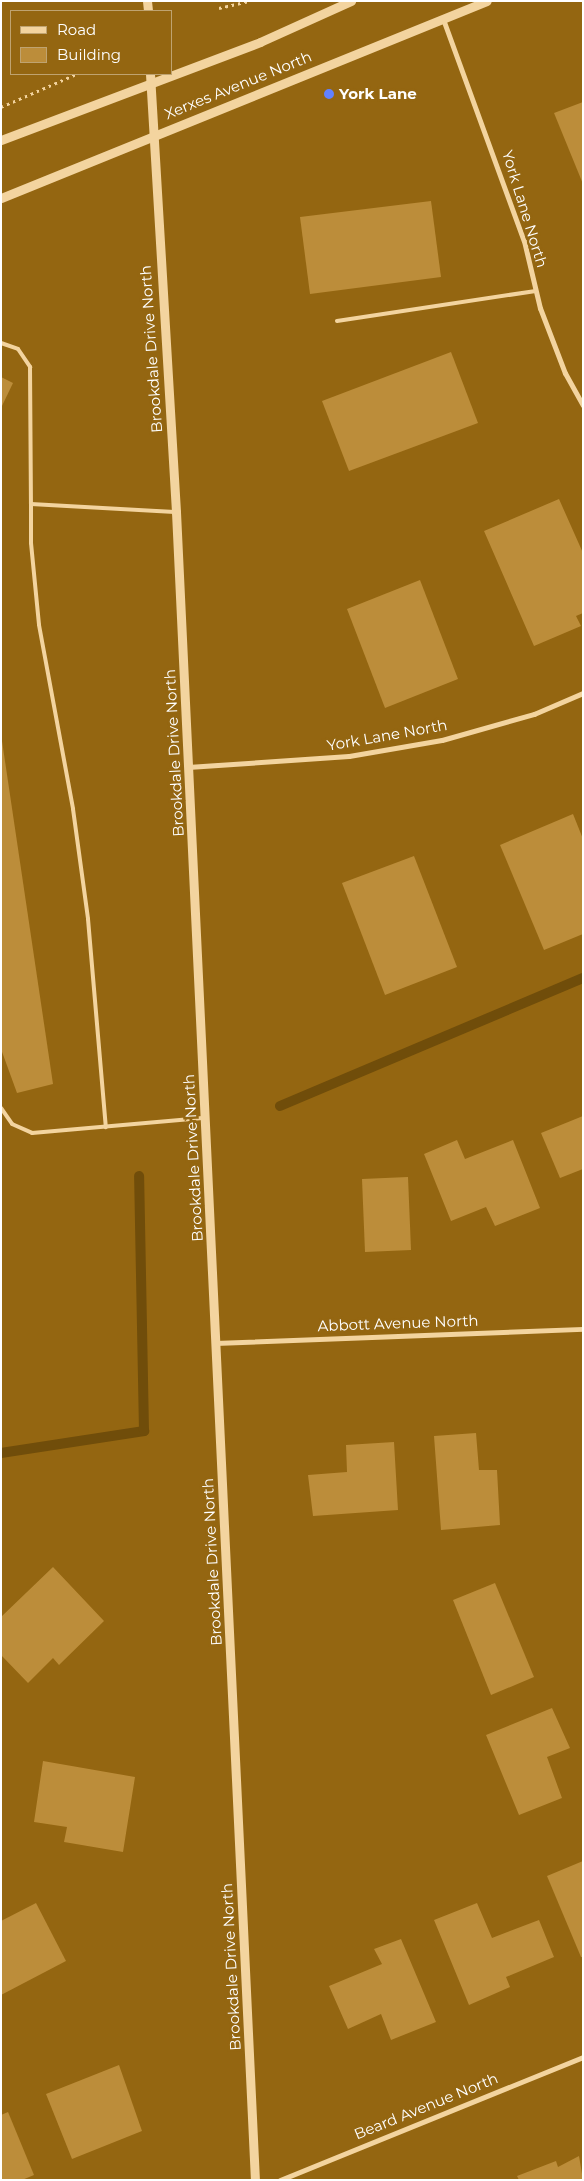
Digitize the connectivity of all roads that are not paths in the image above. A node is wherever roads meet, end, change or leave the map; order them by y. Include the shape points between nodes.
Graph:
1 (351, 1) edge
2 (487, 1) edge
3 (443, 19) junction
4 (172, 71) edge
5 (150, 78) edge
6 (152, 135) junction
7 (1, 140) edge
8 (1, 198) edge
9 (536, 291) junction
10 (337, 321) dead end
11 (1, 343) edge
12 (582, 402) edge
13 (31, 504) junction
14 (176, 512) junction
15 (583, 693) edge
16 (188, 767) junction
17 (1, 1108) edge
18 (205, 1118) junction
19 (106, 1126) junction
20 (583, 1329) edge
21 (215, 1343) junction
22 (583, 2057) edge
23 (255, 2180) edge
24 (280, 2180) edge

1 - 4 street via 260,42
2 - 3 street, Xerxes Avenue North
3 - 6 street, Xerxes Avenue North
3 - 9 street, York Lane North via 496,157 524,241
5 - 6 street, Brookdale Drive North
5 - 7 street
6 - 8 street, Xerxes Avenue North
6 - 14 street, Brookdale Drive North
9 - 10 lane
9 - 12 street, York Lane North via 565,372
11 - 13 lane via 18,349 30,367
13 - 14 lane
13 - 19 lane via 30,543 39,625 73,809 88,919
14 - 16 street, Brookdale Drive North
15 - 16 street, York Lane North via 534,714 442,740 349,756
16 - 18 street, Brookdale Drive North
17 - 19 lane via 12,1124 32,1132
18 - 19 lane
18 - 21 street, Brookdale Drive North
20 - 21 street, Abbott Avenue North
21 - 23 street, Brookdale Drive North
22 - 24 street, Beard Avenue North

